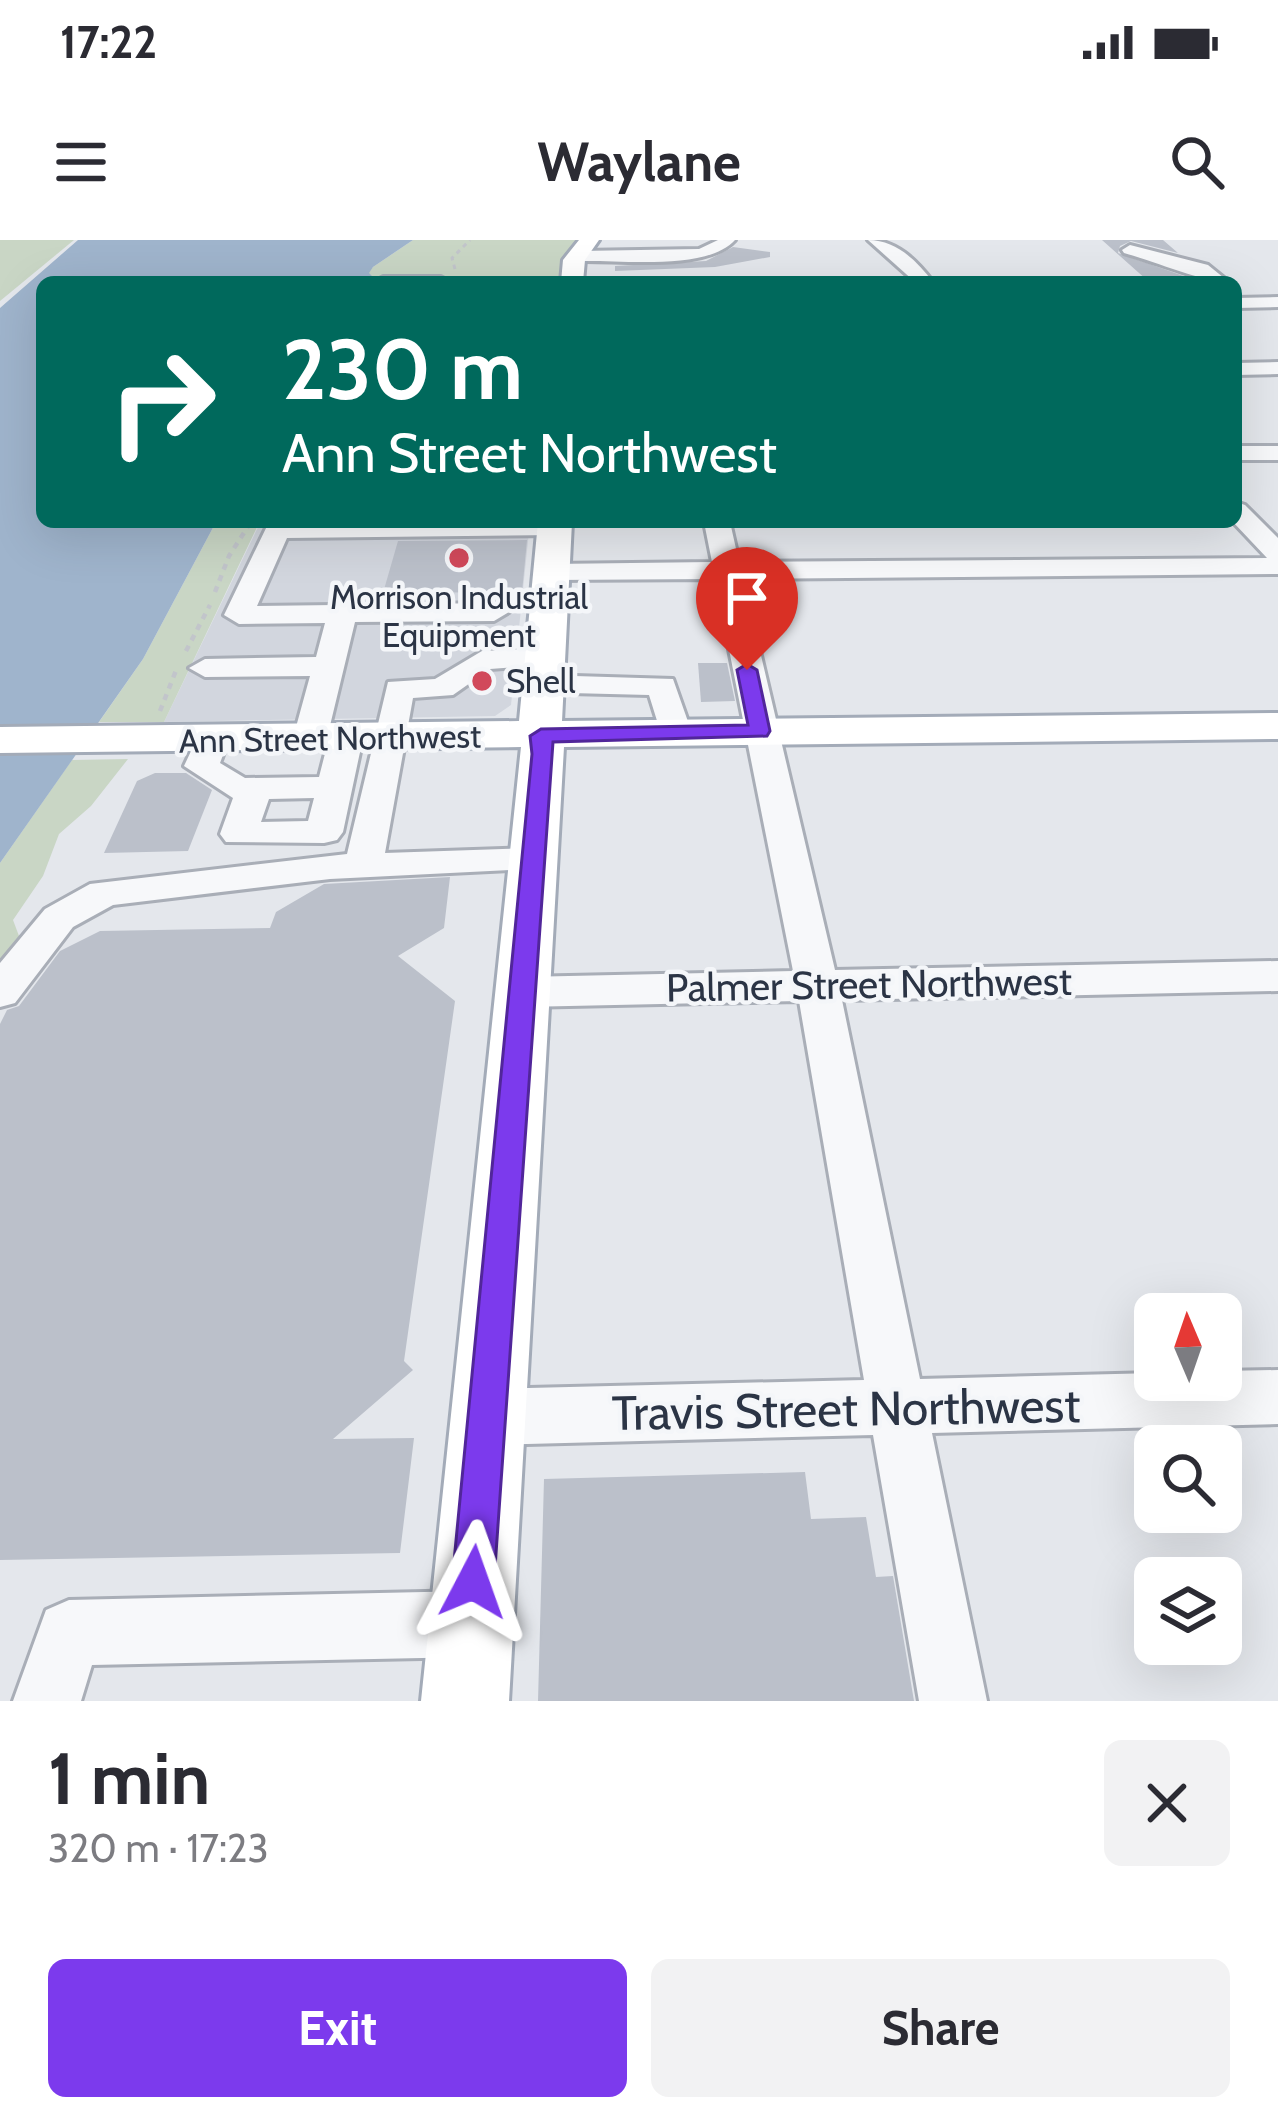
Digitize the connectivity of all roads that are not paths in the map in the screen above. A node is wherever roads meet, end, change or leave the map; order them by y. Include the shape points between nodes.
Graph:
1 (727, 240) edge
2 (876, 240) edge
3 (585, 248) edge
4 (1130, 250) dead end
5 (1221, 253) dead end
6 (656, 256) junction
7 (1202, 269) junction
8 (573, 276) edge
9 (656, 276) edge
10 (919, 276) edge
11 (1212, 276) edge
12 (1242, 300) edge
13 (1278, 302) edge
14 (1278, 368) edge
15 (1242, 369) edge
16 (1242, 453) edge
17 (1278, 453) edge
18 (1242, 516) edge
19 (388, 528) edge
20 (555, 528) edge
21 (718, 528) edge
22 (1278, 554) edge
23 (1278, 566) edge
24 (727, 570) junction
25 (552, 572) junction
26 (493, 622) dead end
27 (339, 624) junction
28 (219, 635) dead end
29 (327, 666) junction
30 (205, 668) dead end
31 (543, 693) junction
32 (1278, 726) edge
33 (760, 731) junction
34 (348, 738) junction
35 (212, 739) junction
36 (0, 740) edge
37 (534, 860) junction
38 (364, 866) junction
39 (1278, 976) edge
40 (817, 983) junction
41 (0, 992) edge
42 (523, 992) junction
43 (1278, 1397) edge
44 (897, 1410) junction
45 (485, 1417) junction
46 (470, 1624) junction
47 (47, 1701) edge
48 (465, 1701) edge
49 (952, 1701) edge

1 - 6 street via 711,252
2 - 10 street
3 - 6 street
3 - 8 main road
4 - 7 street
5 - 7 street
6 - 9 street
7 - 11 street
12 - 13 street
14 - 15 street
16 - 17 street
18 - 22 street
19 - 27 street via 277,530 238,615
20 - 25 main road
21 - 24 street
23 - 24 street
24 - 25 street
24 - 33 street
25 - 31 main road
26 - 27 street
27 - 28 street
27 - 29 street
29 - 30 street
29 - 34 street
31 - 33 main road, Ann Street Northwest via 675,733
31 - 34 main road, Ann Street Northwest
31 - 34 street via 482,660 442,688 399,689
31 - 37 main road
32 - 33 main road, Ann Street Northwest
33 - 40 street
34 - 35 main road, Ann Street Northwest
34 - 35 street via 324,832 239,834 254,789 231,788 202,768
34 - 38 street
35 - 36 main road, Ann Street Northwest via 142,732
37 - 38 street
37 - 42 main road
38 - 41 street via 104,893 58,917
39 - 40 street, Palmer Street Northwest
40 - 42 street, Palmer Street Northwest
40 - 44 street
42 - 45 main road
43 - 44 street, Travis Street Northwest
44 - 45 street, Travis Street Northwest
44 - 49 street
45 - 46 main road
46 - 47 street via 68,1633
46 - 48 main road

